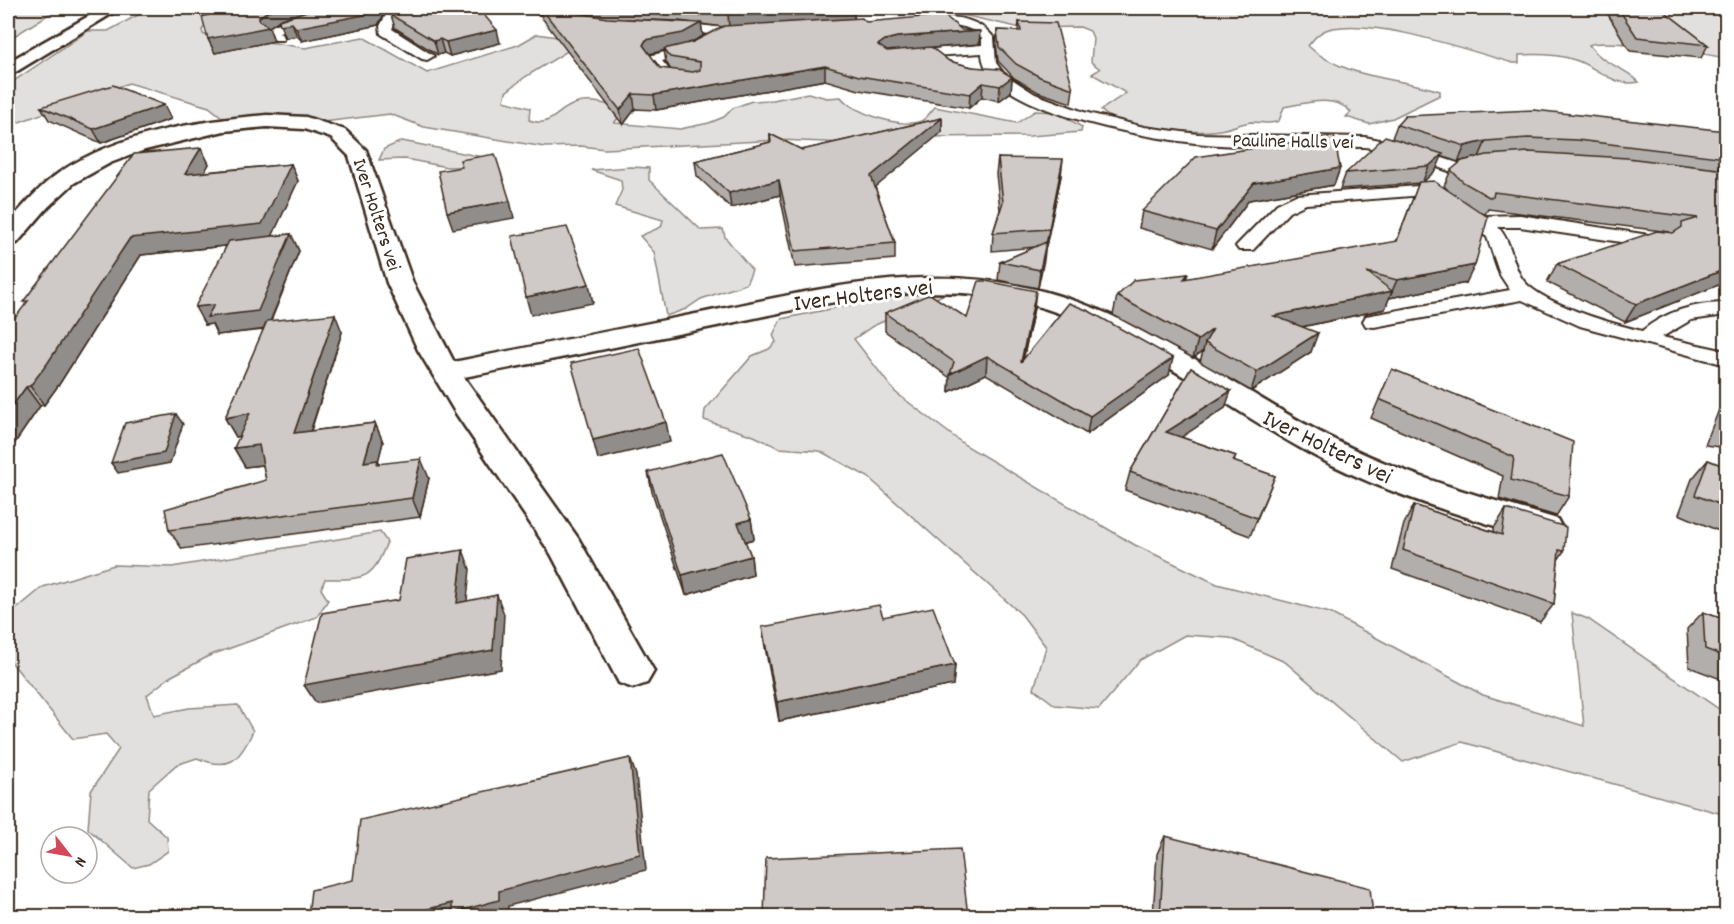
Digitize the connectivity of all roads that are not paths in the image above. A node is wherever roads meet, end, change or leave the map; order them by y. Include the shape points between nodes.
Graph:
1 (10, 8) edge
2 (114, 8) edge
3 (401, 8) edge
4 (523, 8) edge
5 (323, 9) edge
6 (683, 13) dead end
7 (8, 15) edge
8 (705, 17) edge
9 (742, 20) edge
10 (589, 21) edge
11 (910, 21) edge
12 (762, 33) edge
13 (722, 34) junction
14 (278, 37) edge
15 (988, 49) junction
16 (933, 52) junction
17 (678, 55) edge
18 (427, 56) edge
19 (887, 58) edge
20 (949, 68) edge
21 (8, 69) edge
22 (976, 76) edge
23 (999, 76) junction
24 (1474, 164) edge
25 (1455, 168) junction
26 (1432, 190) junction
27 (1478, 222) junction
28 (8, 238) edge
29 (1660, 242) edge
30 (1246, 246) dead end
31 (1526, 293) junction
32 (1726, 309) edge
33 (1374, 321) dead end
34 (1648, 338) junction
35 (1726, 358) edge
36 (447, 372) junction
37 (1556, 531) edge
38 (633, 671) dead end

1 - 7 lane
2 - 21 street
3 - 5 lane via 355,13
3 - 18 lane via 386,31
4 - 10 lane
5 - 14 lane via 272,32
6 - 13 lane via 656,21
8 - 9 lane
11 - 15 lane via 948,21 972,26 987,34
12 - 13 lane
13 - 17 lane
15 - 16 lane
15 - 23 lane via 989,63
16 - 19 lane
16 - 20 lane
22 - 23 lane
23 - 25 lane, Pauline Halls vei via 1044,103 1162,136 1365,142
24 - 25 lane
25 - 26 lane via 1433,181
26 - 27 lane via 1448,205
26 - 30 lane via 1302,199 1283,208
27 - 29 lane via 1520,221
27 - 31 lane via 1494,234 1510,277
28 - 36 street, Iver Holters vei via 61,181 100,159 145,142 195,129 245,123 280,122 332,129 347,137 359,154 400,283
31 - 33 lane
31 - 34 lane via 1562,312
32 - 34 lane via 1685,314 1659,327
34 - 35 lane
36 - 37 street, Iver Holters vei via 849,291 917,284 984,287 1038,298 1097,321 1281,426 1361,466 1426,491
36 - 38 street, Iver Holters vei via 565,547

